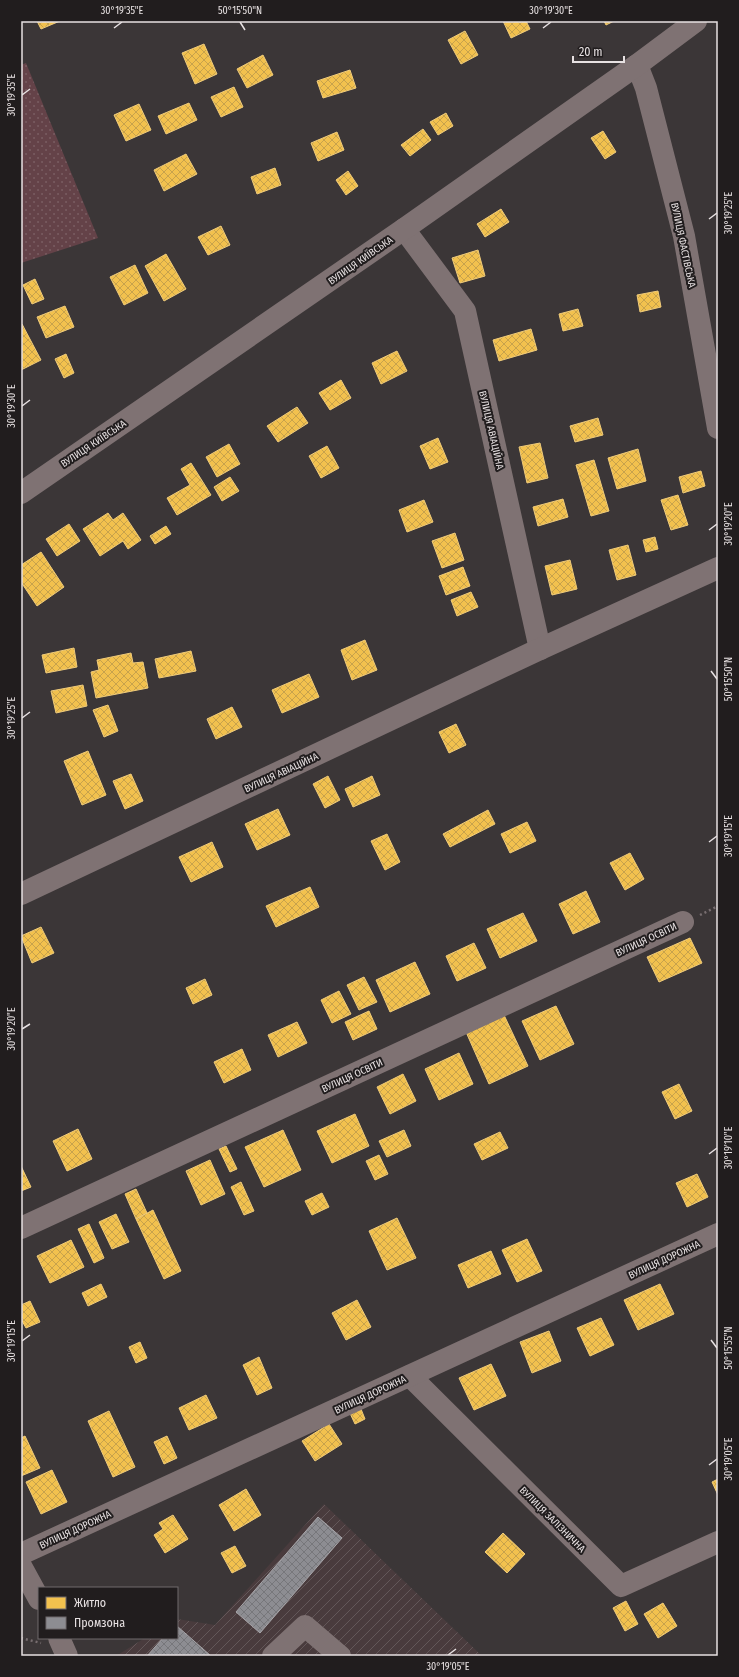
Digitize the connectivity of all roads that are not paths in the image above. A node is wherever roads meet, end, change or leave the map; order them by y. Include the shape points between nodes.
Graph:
1 (685, 24) edge
2 (637, 65) junction
3 (404, 229) junction
4 (718, 428) edge
5 (21, 493) edge
6 (718, 568) edge
7 (540, 649) junction
8 (21, 894) edge
9 (683, 922) dead end
10 (21, 1228) edge
11 (718, 1234) edge
12 (410, 1376) junction
13 (718, 1542) edge
14 (21, 1554) edge
15 (23, 1577) edge
16 (38, 1598) edge
17 (59, 1639) edge
18 (67, 1656) edge
19 (273, 1656) edge
20 (340, 1656) edge

1 - 2 street, ВУЛИЦЯ КИЇВСЬКА
2 - 3 street, ВУЛИЦЯ КИЇВСЬКА
2 - 4 street, ВУЛИЦЯ ФАСТІВСЬКА via 646,88 684,236
3 - 5 street, ВУЛИЦЯ КИЇВСЬКА
3 - 7 street, ВУЛИЦЯ АВІАЦІЙНА via 465,311
6 - 7 street, ВУЛИЦЯ АВІАЦІЙНА
7 - 8 street, ВУЛИЦЯ АВІАЦІЙНА
9 - 10 street, ВУЛИЦЯ ОСВІТИ
11 - 12 street, ВУЛИЦЯ ДОРОЖНА
12 - 13 street, ВУЛИЦЯ ЗАЛІЗНИЧНА via 620,1586
12 - 14 street, ВУЛИЦЯ ДОРОЖНА
15 - 16 street
17 - 18 street
19 - 20 street via 305,1626

